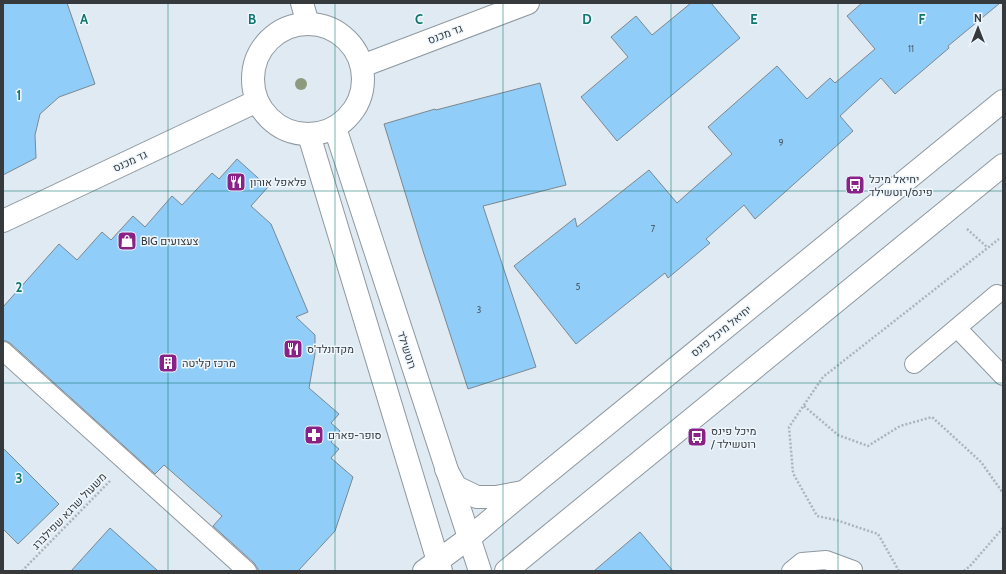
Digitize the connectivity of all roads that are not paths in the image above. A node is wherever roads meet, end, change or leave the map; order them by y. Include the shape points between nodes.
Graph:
1 (302, 3) edge
2 (528, 3) edge
3 (308, 24) junction
4 (362, 66) junction
5 (257, 101) junction
6 (1003, 101) edge
7 (335, 128) junction
8 (309, 135) junction
9 (1003, 165) edge
10 (3, 220) edge
11 (997, 294) dead end
12 (957, 328) junction
13 (3, 351) edge
14 (914, 364) dead end
15 (1003, 376) edge
16 (446, 469) junction
17 (524, 492) junction
18 (469, 538) junction
19 (435, 568) edge
20 (247, 571) edge
21 (480, 571) edge
22 (506, 571) edge
23 (791, 571) edge
24 (853, 571) edge

1 - 3 street
2 - 4 street, גד מכנס
3 - 4 street via 326,27 342,35 355,49
3 - 5 street via 290,26 274,35 261,48 254,64 252,83
4 - 7 street via 364,84 359,101 349,117
5 - 8 street via 265,115 278,126 292,133
5 - 10 street, גד מכנס
6 - 17 street, יחיאל מיכל פינס
7 - 8 street
7 - 16 street, רוטשילד
8 - 19 street
9 - 22 street
11 - 12 lane
12 - 14 lane
12 - 15 lane
13 - 20 lane
16 - 17 street via 456,486 477,497 496,497
16 - 18 street, רוטשילד
17 - 18 street, יחיאל מיכל פינס
18 - 19 street, יחיאל מיכל פינס
18 - 21 street, רוטשילד
23 - 24 lane via 802,562 826,560

